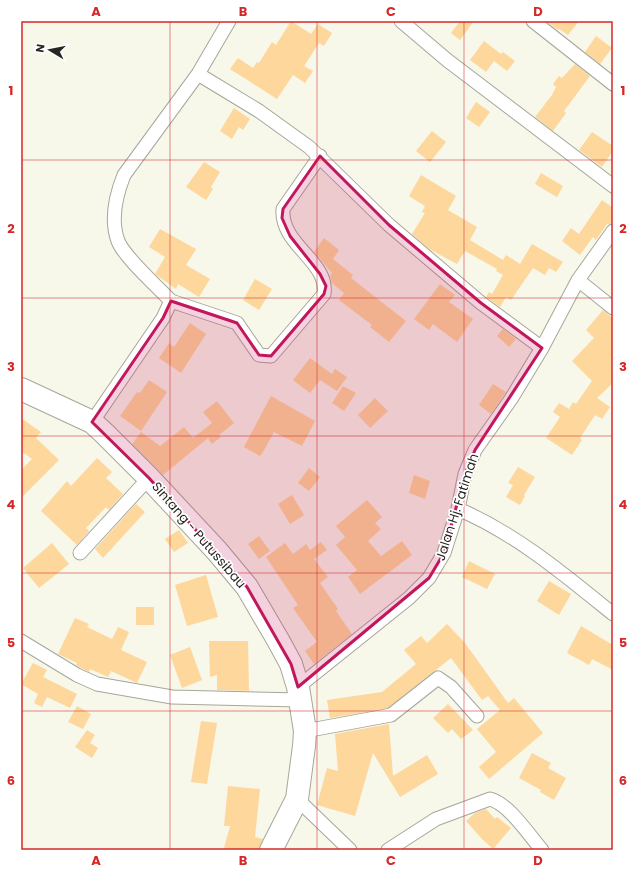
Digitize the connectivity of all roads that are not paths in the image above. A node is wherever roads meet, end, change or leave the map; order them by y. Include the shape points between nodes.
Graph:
1 (229, 21) edge
2 (401, 21) edge
3 (533, 21) edge
4 (198, 74) junction
5 (613, 84) edge
6 (320, 156) junction
7 (613, 186) edge
8 (613, 231) edge
9 (578, 280) junction
10 (171, 301) junction
11 (613, 308) edge
12 (542, 348) junction
13 (21, 390) edge
14 (92, 422) junction
15 (149, 478) junction
16 (458, 509) junction
17 (80, 553) dead end
18 (613, 614) edge
19 (21, 641) edge
20 (299, 694) junction
21 (477, 716) dead end
22 (305, 731) junction
23 (297, 799) junction
24 (271, 850) edge
25 (350, 850) edge
26 (388, 850) edge
27 (542, 850) edge

1 - 4 street
2 - 7 street via 453,65
3 - 5 street
4 - 6 street via 259,111
4 - 10 street via 124,175 117,192 114,212 118,241 125,252
6 - 10 street via 283,208 282,218 290,236 320,274 326,286 324,294 271,356 260,355 237,323
6 - 12 street via 394,230 481,304
8 - 9 street, Jalan Hj. Fatimah
9 - 11 street
9 - 12 street, Jalan Hj. Fatimah
10 - 14 street via 163,318
12 - 16 street, Jalan Hj. Fatimah via 511,399 475,450 465,474
13 - 14 highway, Sintang - Putussibau
14 - 15 highway, Sintang - Putussibau
15 - 17 street
15 - 20 highway, Sintang - Putussibau via 217,551 247,588 290,664
16 - 18 street via 486,521 526,547
16 - 20 street, Jalan Hj. Fatimah via 444,554 429,578
19 - 20 street via 77,675 97,684 172,697
20 - 22 highway, Sintang - Putussibau
21 - 22 street via 451,687 438,678 391,715
22 - 23 highway, Sintang - Putussibau
23 - 24 highway, Sintang - Putussibau
23 - 25 street
26 - 27 street via 436,818 490,799 505,807

